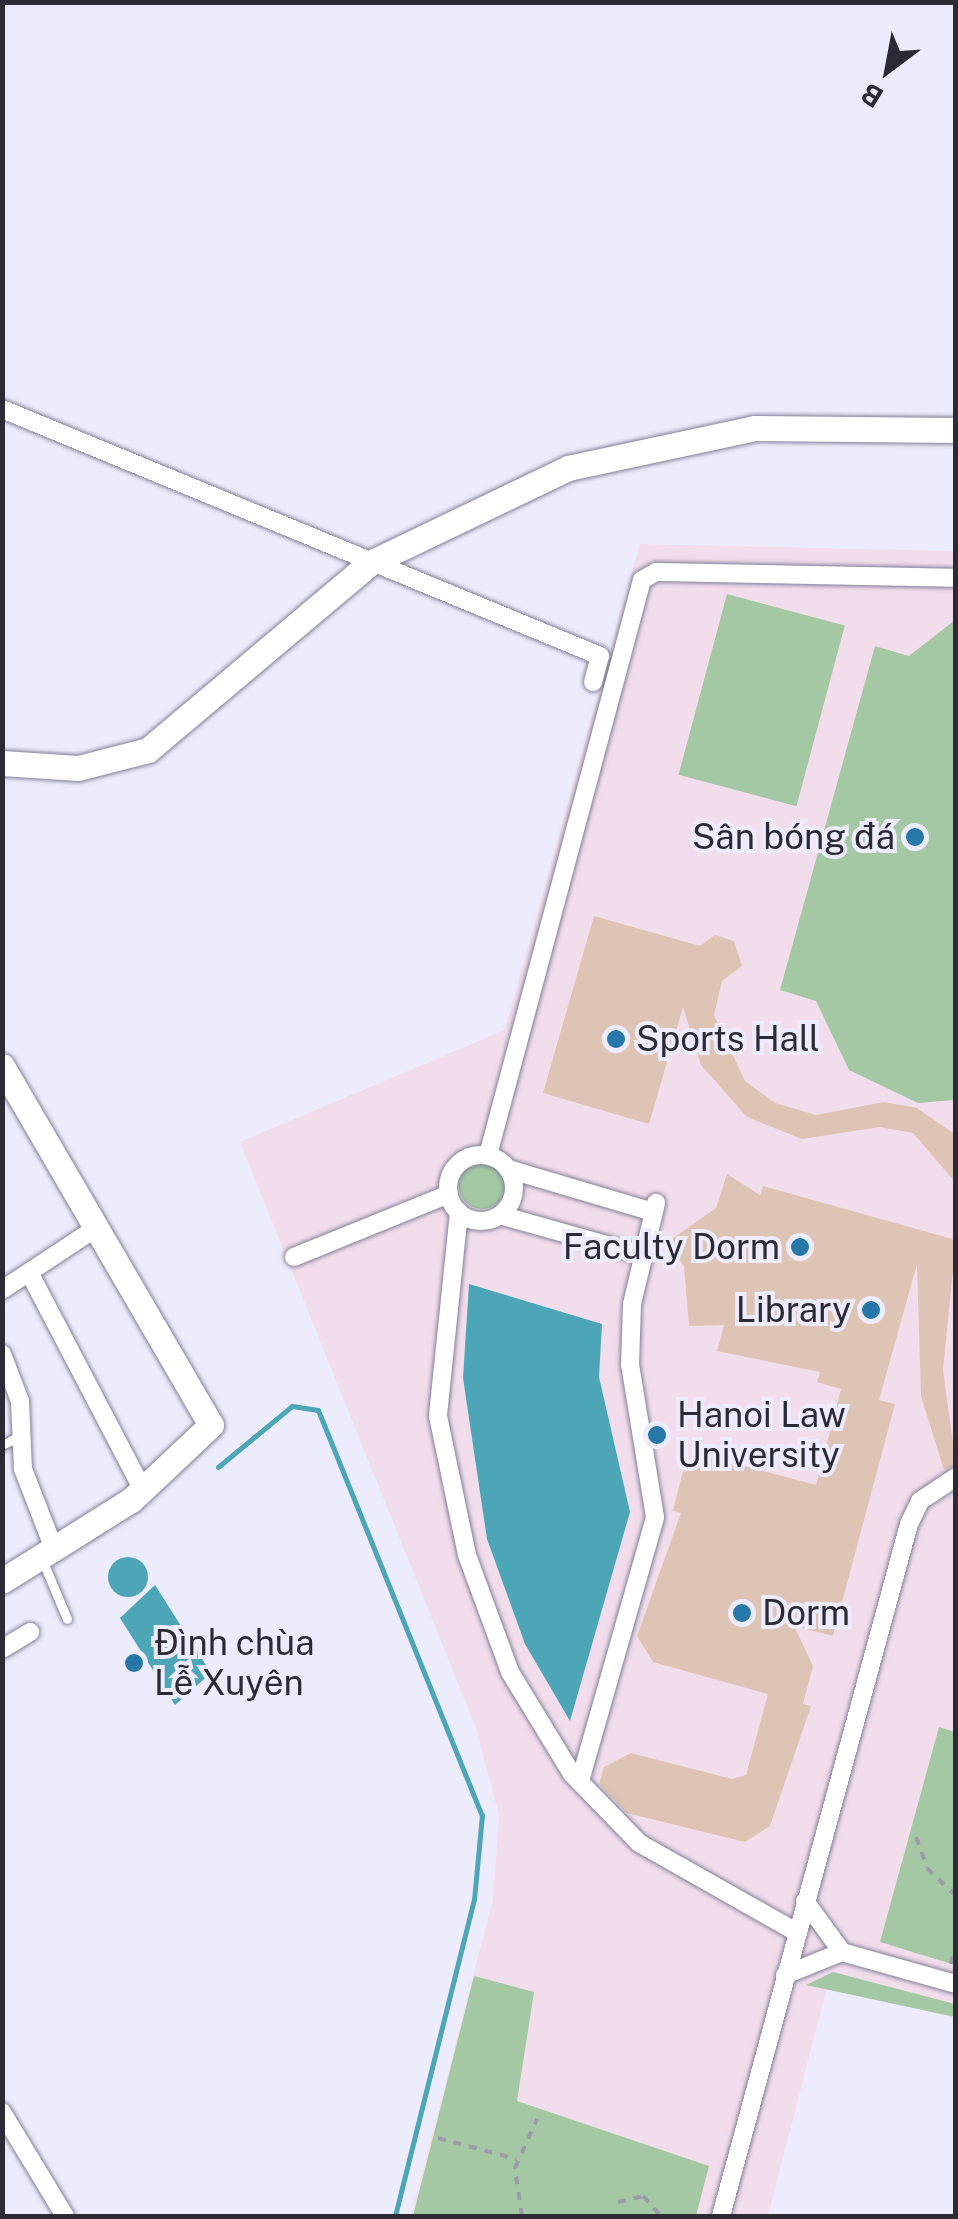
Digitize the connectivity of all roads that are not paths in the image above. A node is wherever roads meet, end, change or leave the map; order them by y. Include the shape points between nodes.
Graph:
1 (2, 409) edge
2 (956, 430) edge
3 (370, 562) junction
4 (956, 578) edge
5 (593, 682) dead end
6 (2, 763) edge
7 (2, 1066) edge
8 (488, 1155) junction
9 (508, 1169) junction
10 (449, 1194) junction
11 (459, 1212) junction
12 (500, 1215) junction
13 (96, 1228) junction
14 (642, 1255) junction
15 (294, 1257) dead end
16 (30, 1274) junction
17 (2, 1290) edge
18 (2, 1354) edge
19 (20, 1436) junction
20 (2, 1445) edge
21 (956, 1477) edge
22 (142, 1488) junction
23 (48, 1553) junction
24 (2, 1581) edge
25 (67, 1619) dead end
26 (30, 1632) dead end
27 (2, 1649) edge
28 (580, 1781) junction
29 (805, 1901) junction
30 (796, 1932) junction
31 (842, 1952) junction
32 (785, 1974) junction
33 (953, 1977) edge
34 (2, 2112) edge
35 (65, 2216) edge
36 (721, 2216) edge

1 - 3 street
2 - 3 street via 754,428 624,451 498,494
3 - 5 street via 600,656
3 - 6 street via 148,750 78,768
4 - 8 street via 656,572 642,580
7 - 13 street
8 - 9 street
8 - 10 street via 457,1166
9 - 12 street via 514,1192
9 - 14 street via 654,1207
10 - 11 street
10 - 15 street
11 - 12 street via 482,1221
11 - 28 street via 437,1382 452,1498 510,1672
12 - 14 street
13 - 16 street
13 - 22 street via 211,1425
14 - 28 street via 630,1365 655,1517
16 - 17 street
16 - 22 street
18 - 19 street via 15,1376
19 - 20 lane
19 - 23 street
21 - 29 street via 920,1501 909,1524
22 - 23 street
23 - 24 street
23 - 25 lane
26 - 27 street
28 - 30 street via 690,1879
29 - 30 street
29 - 31 street
30 - 32 street
31 - 32 street
31 - 33 street
32 - 36 street
34 - 35 street

